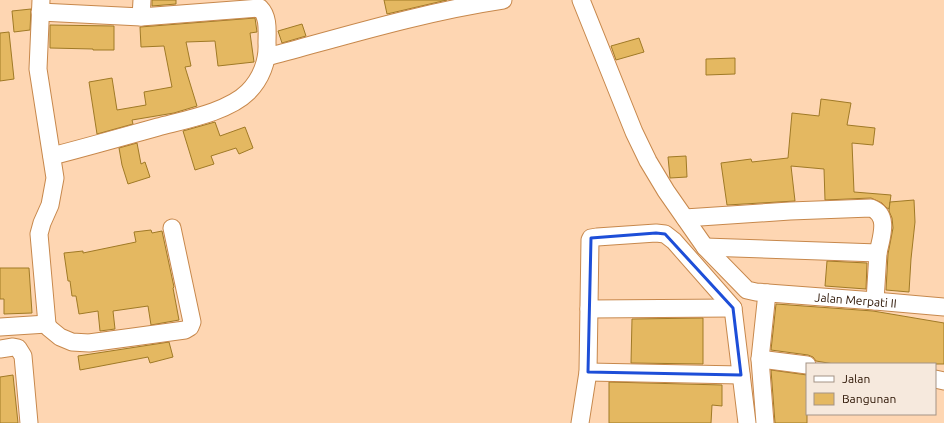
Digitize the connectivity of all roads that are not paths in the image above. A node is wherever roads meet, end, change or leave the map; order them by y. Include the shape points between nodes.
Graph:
1 (142, 0) edge
2 (503, 0) edge
3 (581, 0) edge
4 (40, 6) edge
5 (141, 17) junction
6 (267, 57) junction
7 (52, 156) junction
8 (685, 218) junction
9 (172, 228) dead end
10 (705, 247) junction
11 (878, 253) junction
12 (767, 293) junction
13 (875, 301) junction
14 (944, 307) edge
15 (734, 308) junction
16 (589, 309) junction
17 (47, 324) junction
18 (0, 327) edge
19 (0, 349) edge
20 (760, 359) junction
21 (806, 364) edge
22 (588, 372) junction
23 (741, 375) junction
24 (29, 423) edge
25 (580, 423) edge
26 (747, 423) edge
27 (766, 423) edge

1 - 5 street
2 - 6 street via 466,6 357,32
3 - 8 street, Jalan Merpati II via 634,132 648,161
4 - 5 street
4 - 7 street via 38,69
5 - 6 street via 260,8 266,20
6 - 7 street via 259,78 247,93 230,105 203,115
7 - 17 street via 55,178 50,205 38,234
8 - 10 street, Jalan Merpati II
8 - 11 street via 871,208 878,211 883,224
9 - 17 street via 192,322 190,327 185,330 89,343 66,340
10 - 11 street
10 - 12 street, Jalan Merpati II via 747,290
11 - 13 street
12 - 13 street, Jalan Merpati II
12 - 20 street
13 - 14 street, Jalan Merpati II
15 - 16 street
15 - 16 street via 674,241 665,234 656,233 590,238
15 - 23 street
16 - 22 street
17 - 18 street
19 - 24 street via 18,348 23,356
20 - 21 street
20 - 27 street
22 - 23 street
22 - 25 street
23 - 26 street

